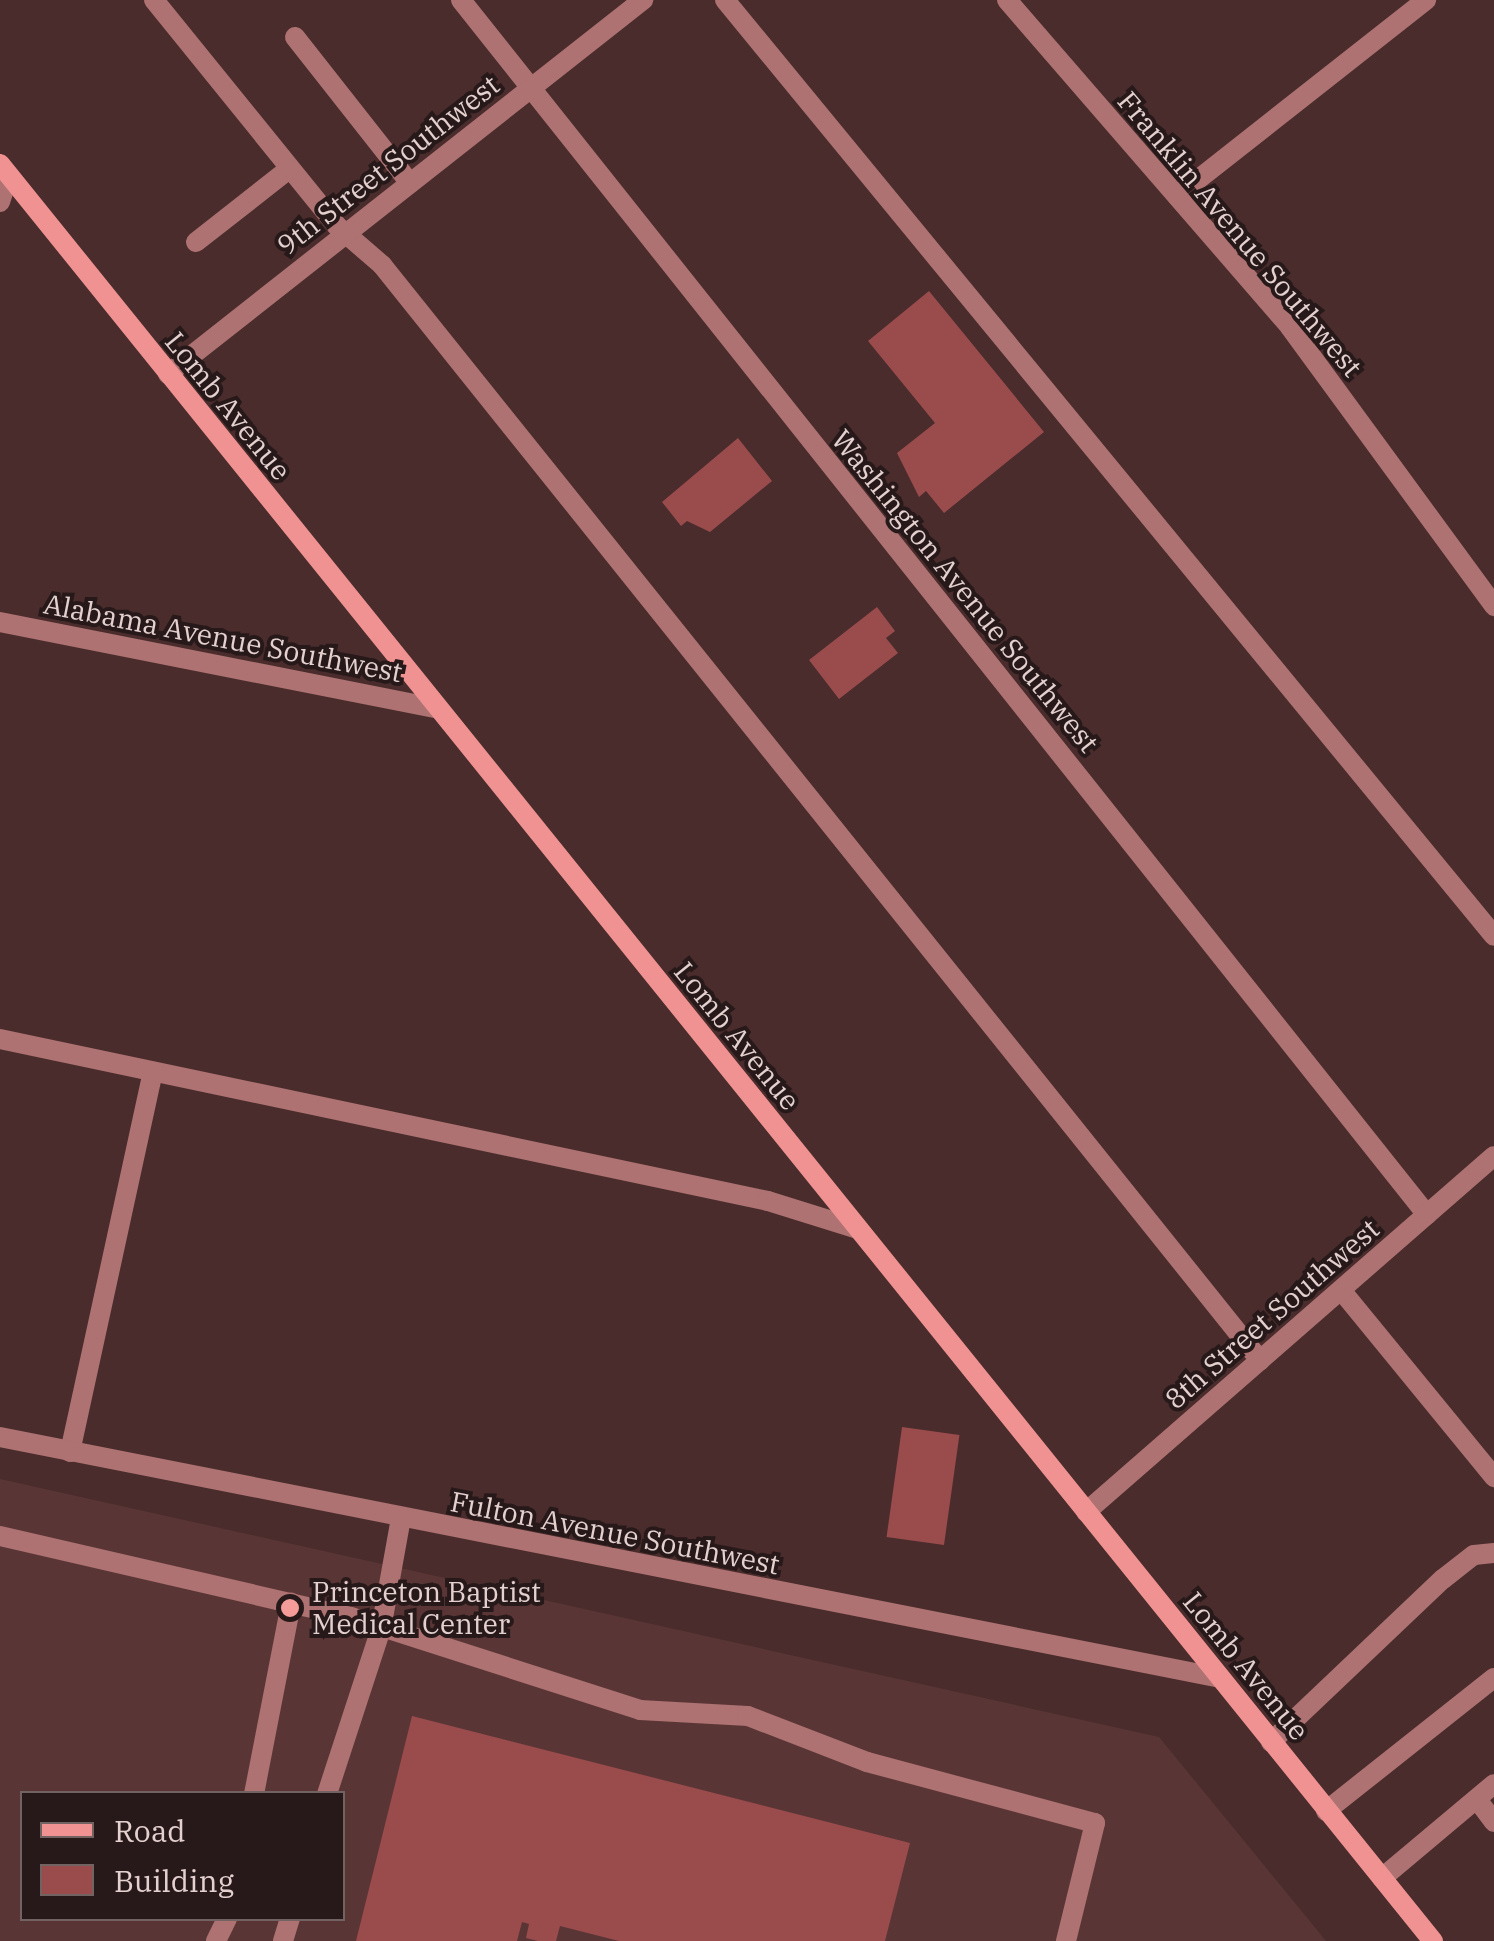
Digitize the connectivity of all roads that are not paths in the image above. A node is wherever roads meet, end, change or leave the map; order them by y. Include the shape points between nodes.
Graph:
1 (154, 0) edge
2 (461, 0) edge
3 (643, 0) edge
4 (725, 0) edge
5 (1007, 0) edge
6 (1426, 0) edge
7 (295, 37) dead end
8 (530, 89) junction
9 (289, 169) junction
10 (3, 172) edge
11 (410, 183) junction
12 (1177, 196) junction
13 (0, 202) edge
14 (346, 233) junction
15 (196, 242) dead end
16 (168, 374) junction
17 (1492, 600) edge
18 (0, 622) edge
19 (435, 708) junction
20 (1494, 936) edge
21 (0, 1039) edge
22 (153, 1072) junction
23 (1494, 1156) edge
24 (1427, 1215) junction
25 (858, 1230) junction
26 (1341, 1290) junction
27 (1260, 1360) junction
28 (0, 1437) edge
29 (70, 1452) junction
30 (1494, 1476) edge
31 (1086, 1512) junction
32 (401, 1518) junction
33 (0, 1536) edge
34 (1494, 1553) edge
35 (291, 1603) junction
36 (381, 1629) junction
37 (1220, 1678) junction
38 (1494, 1678) edge
39 (1270, 1742) junction
40 (1494, 1784) edge
41 (255, 1791) edge
42 (329, 1791) edge
43 (1479, 1802) junction
44 (1326, 1811) junction
45 (1494, 1822) edge
46 (1382, 1878) junction
47 (1066, 1941) edge
48 (1433, 1941) edge

1 - 9 street
2 - 8 street, Washington Avenue Southwest
3 - 8 street, 9th Street Southwest
4 - 20 street
5 - 12 street, Franklin Avenue Southwest
6 - 12 street
7 - 11 street
8 - 11 street, 9th Street Southwest
8 - 24 street, Washington Avenue Southwest
9 - 14 street
9 - 15 street
10 - 13 street
10 - 16 main road, Lomb Avenue
11 - 14 street, 9th Street Southwest
12 - 17 street, Franklin Avenue Southwest via 1290,327
14 - 16 street, 9th Street Southwest
14 - 27 street via 382,264
16 - 19 main road, Lomb Avenue
18 - 19 street, Alabama Avenue Southwest
19 - 25 main road, Lomb Avenue
21 - 22 street
22 - 25 street via 768,1201
22 - 29 street
23 - 24 street, 8th Street Southwest
24 - 26 street, 8th Street Southwest
25 - 31 main road, Lomb Avenue
26 - 27 street, 8th Street Southwest
26 - 30 street
27 - 31 street, 8th Street Southwest
28 - 29 street, Fulton Avenue Southwest
29 - 32 street, Fulton Avenue Southwest
31 - 37 main road, Lomb Avenue
32 - 36 street
32 - 37 street, Fulton Avenue Southwest
33 - 35 street
34 - 39 street via 1474,1555 1443,1579
35 - 36 street
35 - 41 street
36 - 42 street
36 - 47 street via 640,1710 748,1716 867,1762 1095,1823
37 - 39 main road, Lomb Avenue
38 - 44 street
39 - 44 main road, Lomb Avenue
40 - 43 street
43 - 45 street
43 - 46 street
44 - 46 main road, Lomb Avenue
46 - 48 main road, Lomb Avenue

